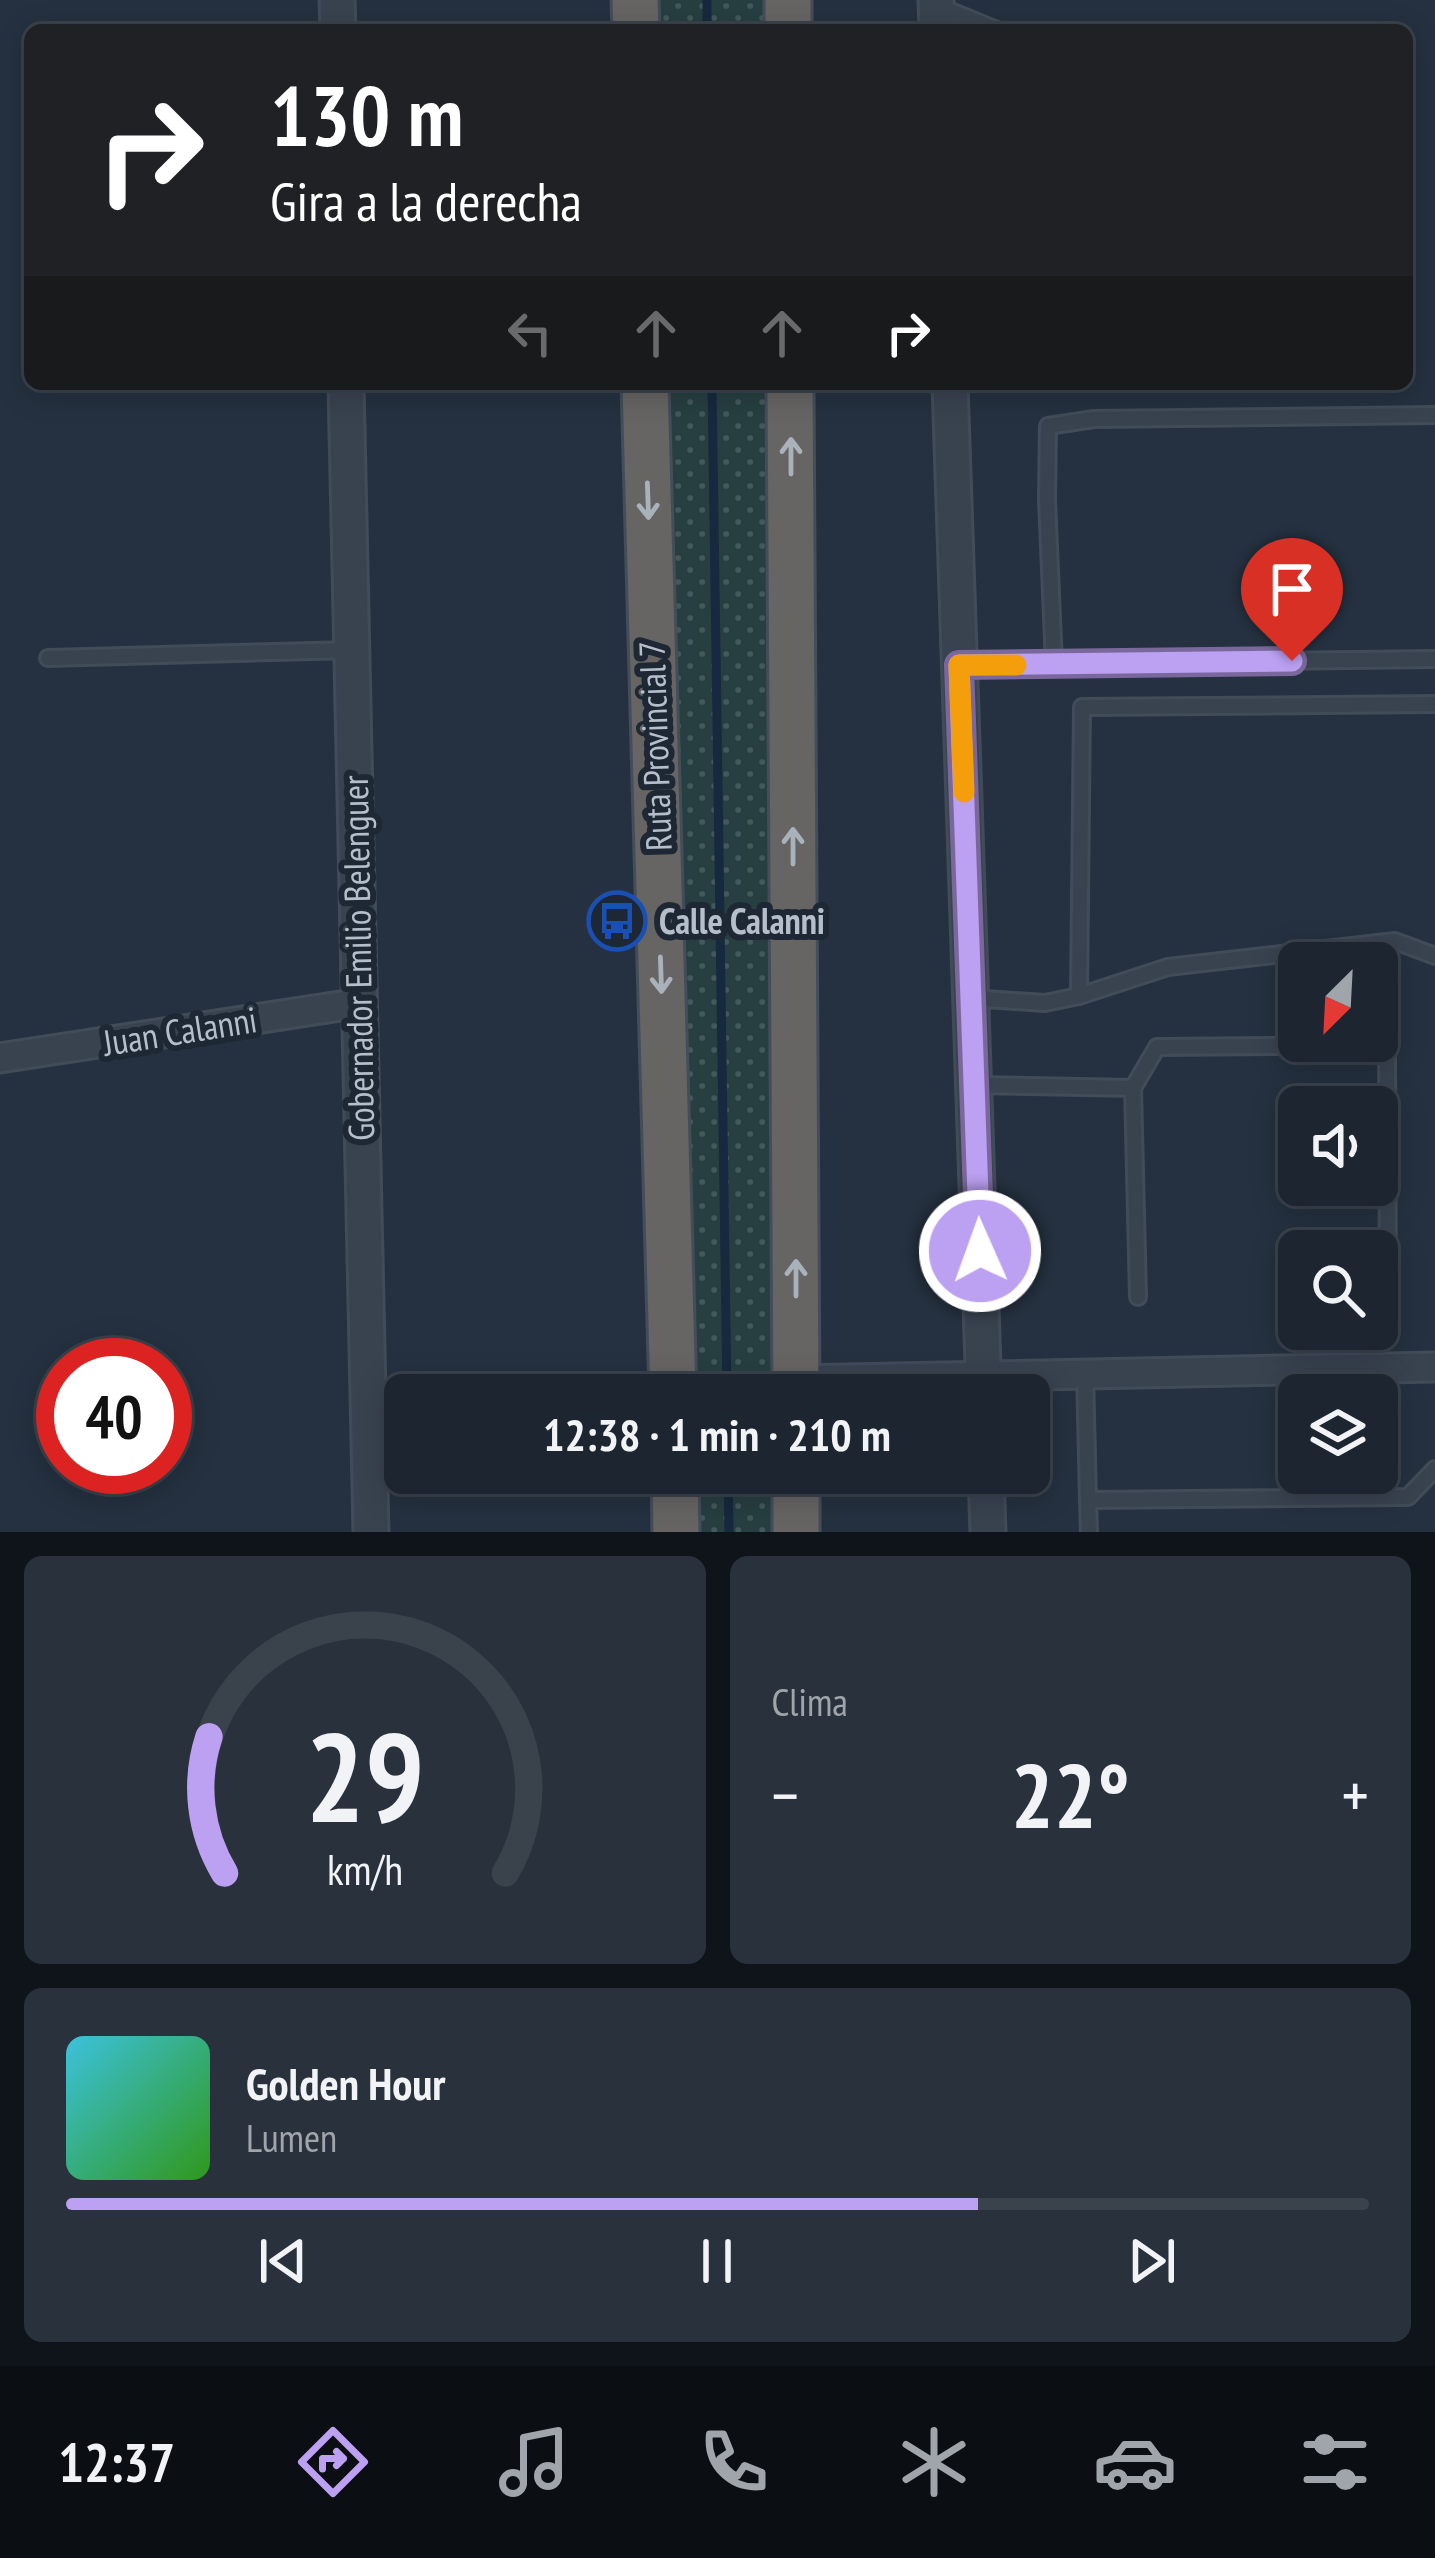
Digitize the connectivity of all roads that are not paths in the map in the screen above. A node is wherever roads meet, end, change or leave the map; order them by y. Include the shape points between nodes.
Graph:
1 (937, 12) edge
2 (977, 24) edge
3 (346, 390) edge
4 (645, 390) edge
5 (790, 390) edge
6 (950, 390) edge
7 (1435, 415) edge
8 (352, 650) junction
9 (48, 658) dead end
10 (1435, 659) edge
11 (1054, 664) junction
12 (959, 665) junction
13 (1435, 704) edge
14 (1435, 956) edge
15 (1079, 996) junction
16 (971, 998) junction
17 (360, 1004) junction
18 (0, 1058) edge
19 (974, 1085) junction
20 (1133, 1088) junction
21 (1388, 1230) edge
22 (1138, 1297) dead end
23 (1435, 1366) edge
24 (1085, 1372) junction
25 (672, 1374) edge
26 (796, 1374) edge
27 (984, 1374) edge
28 (1050, 1377) edge
29 (1435, 1469) edge
30 (675, 1494) edge
31 (796, 1494) edge
32 (987, 1494) edge
33 (1088, 1500) junction
34 (371, 1532) edge
35 (676, 1532) edge
36 (796, 1532) edge
37 (988, 1532) edge
38 (1089, 1532) edge

1 - 2 lane
3 - 8 street, Gobernador Emilio Belenguer
4 -> 25 highway, Ruta Provincial 7
26 -> 5 highway
6 - 12 street
7 - 11 lane via 1048,426
8 - 9 lane
8 - 17 street, Gobernador Emilio Belenguer
10 - 11 lane
11 - 12 lane
12 - 16 street
13 - 15 lane via 1082,707
14 - 15 lane via 1395,941 1168,967
15 - 16 lane via 1046,1003
16 - 19 street
17 - 18 street, Juan Calanni
17 - 34 street, Gobernador Emilio Belenguer
19 - 20 lane
19 - 27 street
20 - 21 lane via 1157,1047 1387,1045
20 - 22 lane
23 - 24 street
24 - 28 street
24 - 33 lane
29 - 33 lane via 1408,1497
30 - 35 highway
31 - 36 highway
32 - 37 street
33 - 38 lane

